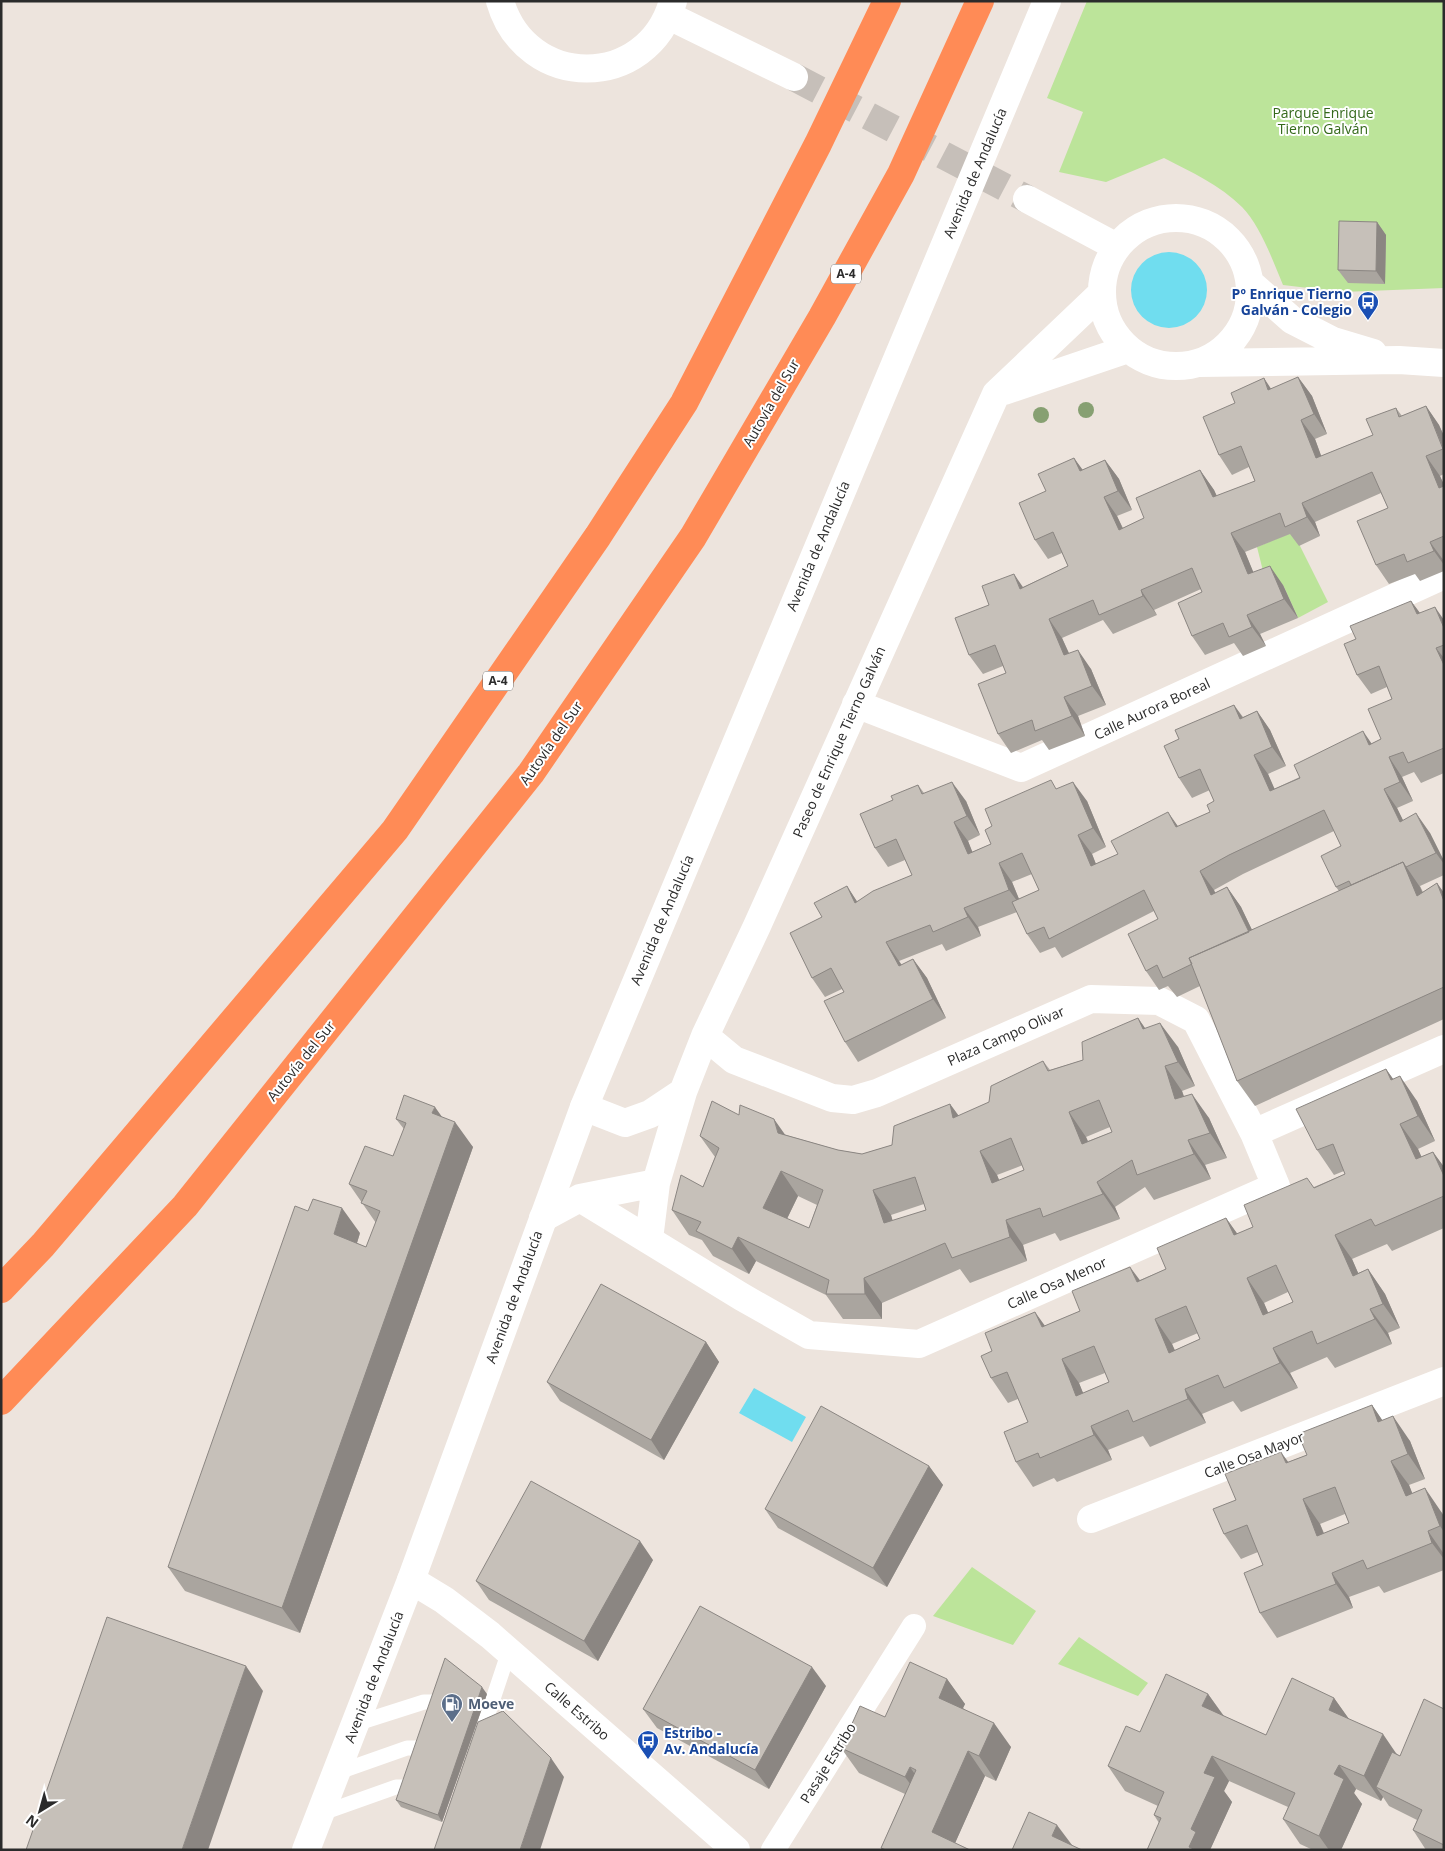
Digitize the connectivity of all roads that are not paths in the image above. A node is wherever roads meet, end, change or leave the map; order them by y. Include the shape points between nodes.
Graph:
1 (500, 1) edge
2 (887, 1) edge
3 (980, 1) edge
4 (1047, 1) edge
5 (671, 9) edge
6 (794, 77) tunnel mouth
7 (1027, 199) tunnel mouth
8 (1117, 247) junction
9 (1250, 283) junction
10 (1101, 294) junction
11 (1128, 349) junction
12 (1399, 360) junction
13 (1444, 363) edge
14 (1197, 364) junction
15 (996, 394) junction
16 (1444, 575) edge
17 (856, 704) junction
18 (705, 1036) junction
19 (1444, 1049) edge
20 (683, 1092) junction
21 (584, 1107) junction
22 (1254, 1133) junction
23 (656, 1183) junction
24 (580, 1198) junction
25 (542, 1218) junction
26 (650, 1239) junction
27 (1, 1289) edge
28 (1444, 1381) edge
29 (1, 1401) edge
30 (1091, 1519) dead end
31 (411, 1580) junction
32 (914, 1626) dead end
33 (509, 1651) junction
34 (437, 1702) edge
35 (355, 1724) junction
36 (421, 1748) edge
37 (473, 1749) edge
38 (336, 1773) junction
39 (408, 1787) edge
40 (320, 1814) junction
41 (306, 1850) edge
42 (736, 1850) edge
43 (773, 1850) edge

1 - 5 street via 504,16 520,41 544,59 572,68 602,68 630,59 653,41
2 - 27 highway, A-4 via 818,144 684,403 598,536 395,830
3 - 29 highway, Autovía del Sur / A-4 via 901,174 822,317 693,537 531,773 185,1206
4 - 21 street, Avenida de Andalucía
5 - 6 street
7 - 8 street
8 - 9 street via 1136,230 1151,223 1186,219 1212,228 1233,246
8 - 10 street via 1105,268
9 - 12 street via 1292,320 1333,341
9 - 14 street via 1248,309 1238,333 1220,352
10 - 11 street via 1114,334
10 - 15 street, Paseo de Enrique Tierno Galván
11 - 14 street via 1149,361 1173,366
11 - 15 street
12 - 13 street
12 - 14 street
15 - 17 street, Paseo de Enrique Tierno Galván
16 - 17 street, Calle Aurora Boreal via 1021,768
17 - 18 street, Paseo de Enrique Tierno Galván
18 - 20 street, Paseo de Enrique Tierno Galván
18 - 22 street, Plaza Campo Olivar via 734,1060 832,1098 853,1100 877,1093 1090,999 1159,1001 1196,1020
19 - 22 street
20 - 21 street via 650,1114 625,1123
20 - 23 street, Paseo de Enrique Tierno Galván
21 - 25 street, Avenida de Andalucía
22 - 26 street, Calle Osa Menor via 1276,1186 919,1344 810,1335
23 - 24 street
23 - 26 street
24 - 25 street
24 - 26 street
25 - 31 street, Avenida de Andalucía
28 - 30 street, Calle Osa Mayor
31 - 33 street, Calle Estribo via 444,1600
31 - 35 street, Avenida de Andalucía
32 - 43 street, Pasaje Estribo
33 - 37 lane
33 - 42 street, Calle Estribo
34 - 35 lane via 424,1702
35 - 38 street, Avenida de Andalucía
36 - 38 lane via 407,1748
38 - 40 street, Avenida de Andalucía
39 - 40 lane via 396,1787
40 - 41 street, Avenida de Andalucía

